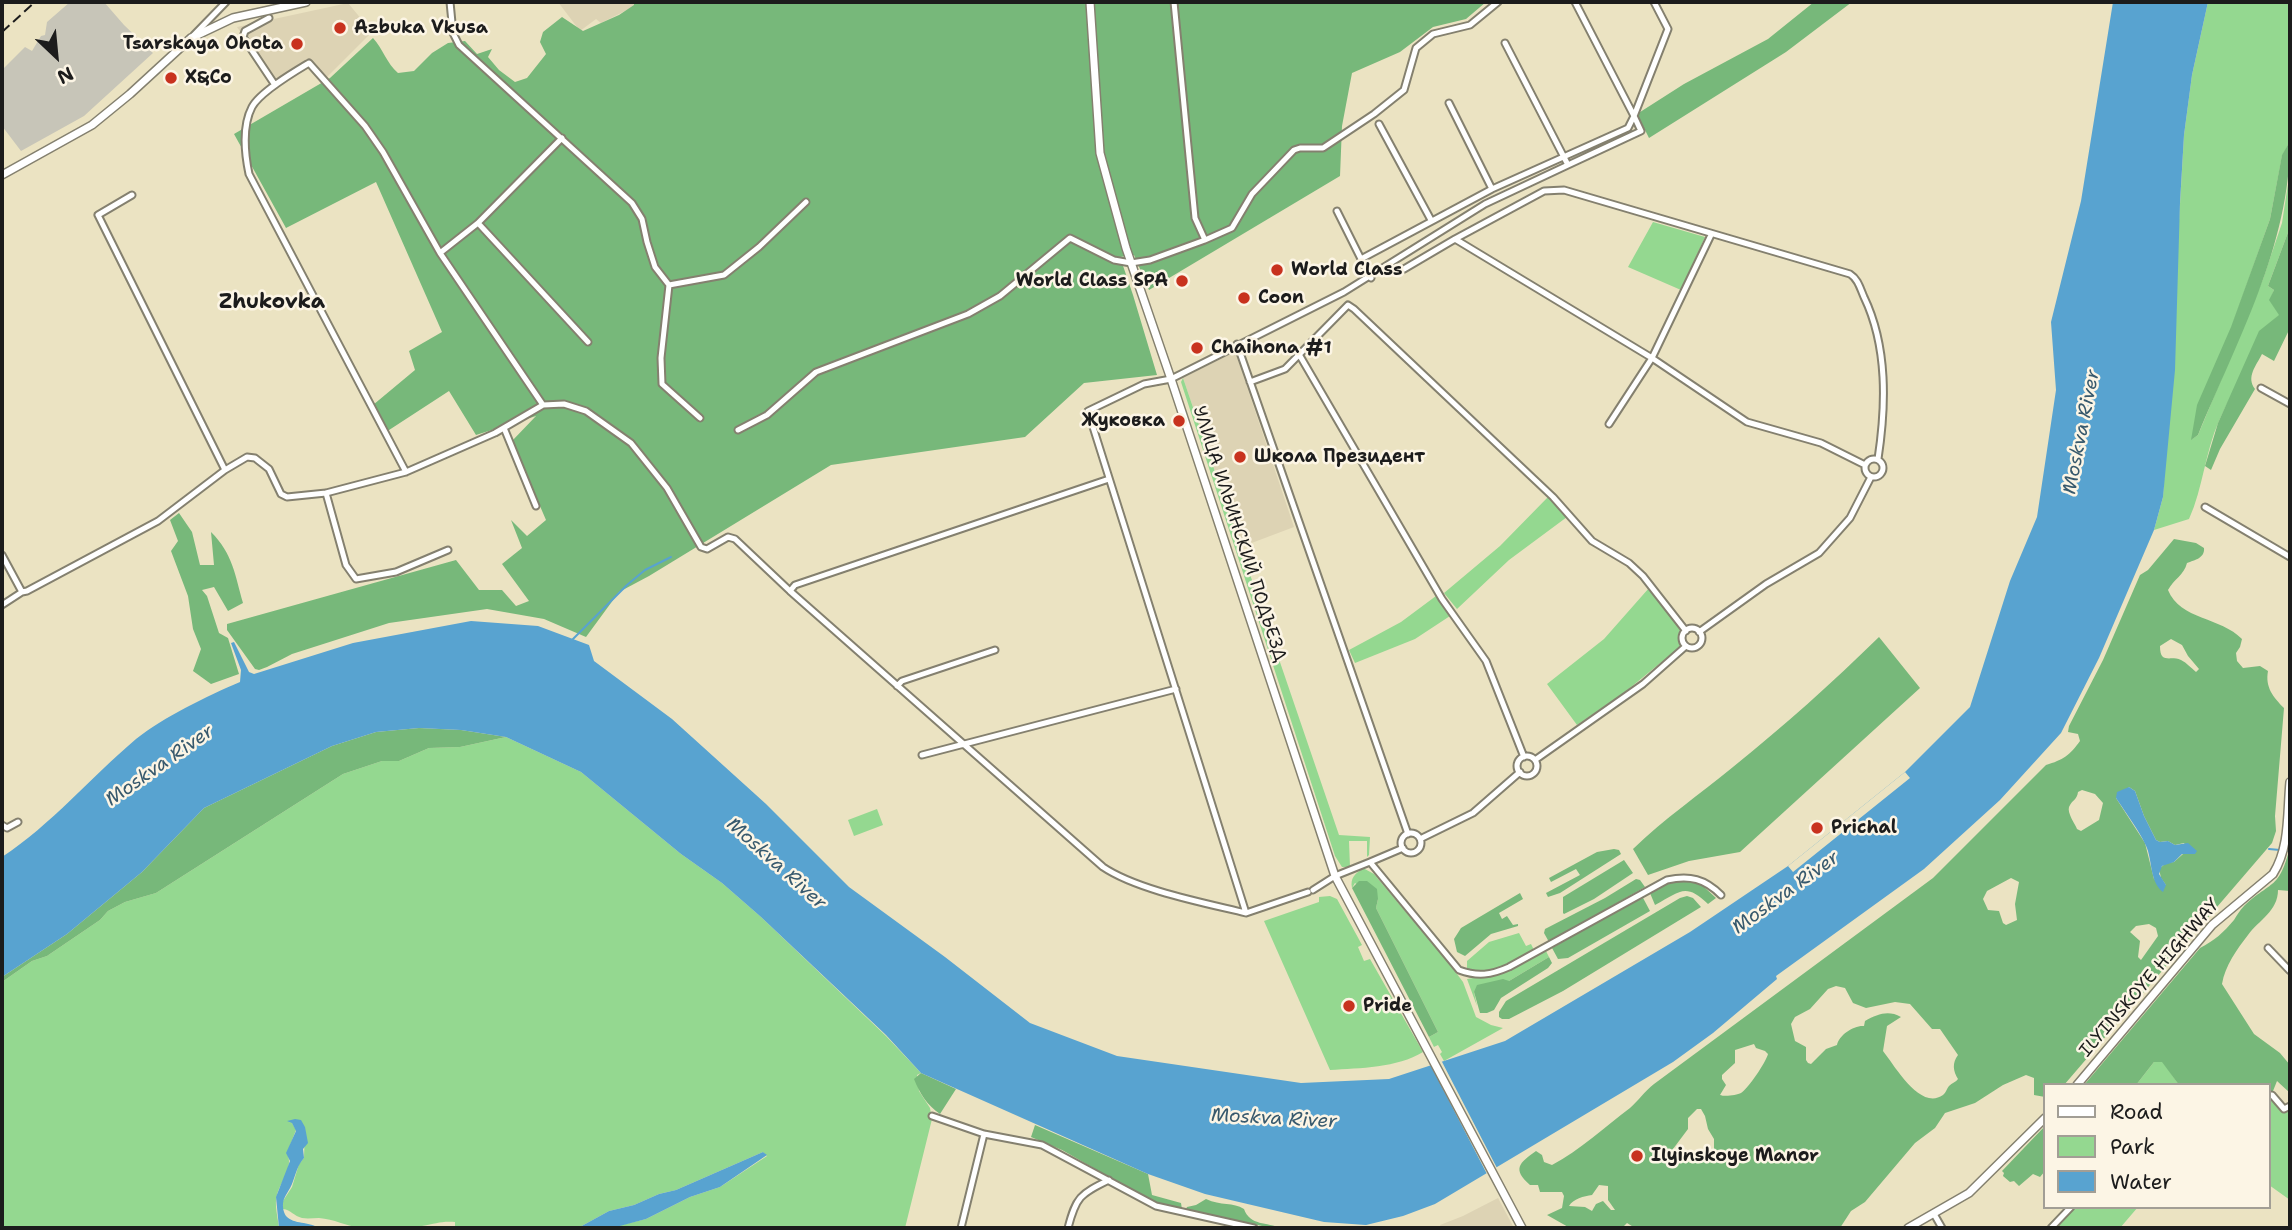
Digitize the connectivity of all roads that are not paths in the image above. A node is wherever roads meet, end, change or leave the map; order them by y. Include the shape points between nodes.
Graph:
1 (226, 2) edge
2 (306, 2) edge
3 (450, 2) edge
4 (1090, 2) edge
5 (1174, 2) edge
6 (1498, 2) edge
7 (1575, 2) edge
8 (1654, 2) edge
9 (258, 12) junction
10 (191, 38) junction
11 (1505, 43) dead end
12 (275, 85) junction
13 (1449, 103) dead end
14 (1634, 116) junction
15 (1379, 124) dead end
16 (562, 138) junction
17 (1563, 158) junction
18 (1568, 165) junction
19 (2, 175) edge
20 (1492, 189) junction
21 (132, 195) dead end
22 (806, 202) dead end
23 (1337, 211) dead end
24 (1431, 220) junction
25 (478, 223) junction
26 (1711, 234) junction
27 (1455, 239) junction
28 (1205, 240) junction
29 (440, 253) junction
30 (1362, 258) junction
31 (1131, 263) junction
32 (1404, 269) dead end
33 (1371, 278) junction
34 (669, 285) junction
35 (588, 342) dead end
36 (1237, 344) junction
37 (1300, 356) junction
38 (1652, 358) junction
39 (1171, 379) junction
40 (1250, 383) junction
41 (2262, 387) dead end
42 (2290, 404) edge
43 (543, 405) junction
44 (700, 418) dead end
45 (1609, 424) dead end
46 (504, 428) junction
47 (738, 430) dead end
48 (1878, 459) junction
49 (1865, 465) junction
50 (225, 470) junction
51 (406, 472) junction
52 (1871, 477) junction
53 (1109, 479) junction
54 (326, 493) junction
55 (536, 506) dead end
56 (2205, 507) dead end
57 (448, 550) dead end
58 (2, 555) edge
59 (2290, 557) edge
60 (790, 591) junction
61 (22, 592) junction
62 (2, 605) edge
63 (1686, 631) junction
64 (1699, 632) junction
65 (1686, 646) junction
66 (995, 650) dead end
67 (897, 686) junction
68 (1176, 689) junction
69 (964, 744) junction
70 (922, 755) dead end
71 (1524, 757) junction
72 (1535, 760) junction
73 (1520, 772) junction
74 (2290, 782) edge
75 (18, 822) dead end
76 (2, 825) edge
77 (1408, 834) junction
78 (1420, 839) junction
79 (1403, 848) junction
80 (1370, 862) junction
81 (1335, 876) junction
82 (1721, 895) dead end
83 (1246, 913) junction
84 (2268, 948) dead end
85 (2290, 971) edge
86 (2079, 1083) edge
87 (2271, 1095) edge
88 (2290, 1106) edge
89 (932, 1116) dead end
90 (2044, 1119) edge
91 (984, 1134) junction
92 (1110, 1180) junction
93 (2069, 1209) edge
94 (1934, 1214) junction
95 (961, 1228) edge
96 (1068, 1228) edge
97 (1254, 1228) edge
98 (1522, 1228) edge
99 (1908, 1228) edge
100 (1942, 1228) edge
101 (2051, 1228) edge

1 - 10 street
2 - 9 main road
3 - 16 street via 459,45
4 - 31 main road, УЛИЦА ИЛЬИНСКИЙ ПОДЪЕЗД via 1100,153
5 - 28 street via 1195,218
6 - 28 street via 1470,25 1433,34 1416,48 1404,90 1323,148 1294,150 1252,194 1232,228
7 - 14 street
8 - 14 street via 1668,29
9 - 10 main road via 219,23
9 - 12 street via 269,18 245,31 243,37
10 - 19 main road via 92,125
11 - 17 street
12 - 29 street via 309,63 383,152
12 - 51 street via 252,106 245,157 249,174
13 - 20 street
14 - 17 street via 1628,128
14 - 18 street via 1641,131
15 - 24 street
16 - 25 street
16 - 34 street via 632,203 642,219 655,267
17 - 18 street
17 - 20 street
18 - 33 street via 1485,204
20 - 24 street
21 - 50 street via 98,215
22 - 34 street via 724,275
23 - 30 street
24 - 30 street
25 - 29 street
25 - 35 street
26 - 27 street via 1564,190 1544,191
26 - 38 street
26 - 48 street via 1856,278 1871,314 1883,375 1884,420
27 - 32 street
27 - 38 street
28 - 31 street
29 - 43 street
30 - 33 street
31 - 39 main road, УЛИЦА ИЛЬИНСКИЙ ПОДЪЕЗД
31 - 47 street via 1114,260 1070,238 1000,296 968,314 816,372 766,415
33 - 36 street
34 - 44 street via 662,384
36 - 39 street
36 - 40 street
37 - 40 street via 1284,369
37 - 63 street via 1348,305 1354,309 1553,497 1585,535 1643,576
37 - 71 street via 1442,599 1486,661
38 - 45 street
38 - 49 street via 1747,422 1821,443
39 - 53 street via 1144,384 1088,411
39 - 81 main road, УЛИЦА ИЛЬИНСКИЙ ПОДЪЕЗД
40 - 77 street
41 - 42 street
43 - 46 street
43 - 60 street via 564,404 586,411 631,443 667,488 701,547 707,549 728,537 735,539
46 - 51 street
46 - 55 street
48 - 49 street
48 - 52 street via 1884,470
49 - 52 street
50 - 54 street via 247,457 255,458 269,469 287,497
50 - 61 street via 158,521
51 - 54 street
52 - 64 street via 1850,517 1825,547
53 - 60 street via 795,585
53 - 68 street
54 - 57 street via 346,565 356,579 396,572
56 - 59 street
58 - 61 street
60 - 67 street
61 - 62 street
63 - 64 street
63 - 65 street
64 - 65 street via 1701,643 1696,648
65 - 72 street via 1643,684
66 - 67 street
67 - 69 street
68 - 69 street
68 - 83 street
69 - 70 street
69 - 83 street via 1113,874
71 - 72 street
71 - 73 street via 1518,762
72 - 73 street via 1532,774
73 - 78 street via 1472,813
74 - 86 main road, ILYINSKOYE HIGHWAY via 2285,842 2273,874 2212,925
75 - 76 street via 7,828
77 - 78 street
77 - 79 street
78 - 79 street via 1417,851
79 - 80 street
80 - 81 street
80 - 82 street via 1459,970 1471,974 1488,975 1509,967 1667,880 1696,878
81 - 83 street via 1310,891
81 - 98 main road, УЛИЦА ИЛЬИНСКИЙ ПОДЪЕЗД
84 - 85 street
87 - 88 street via 2284,1109
89 - 91 street
90 - 94 main road via 1981,1183
91 - 92 street via 1042,1145
91 - 95 street
92 - 96 street via 1074,1203
92 - 97 street via 1156,1206
93 - 101 street
94 - 99 main road
94 - 100 street

